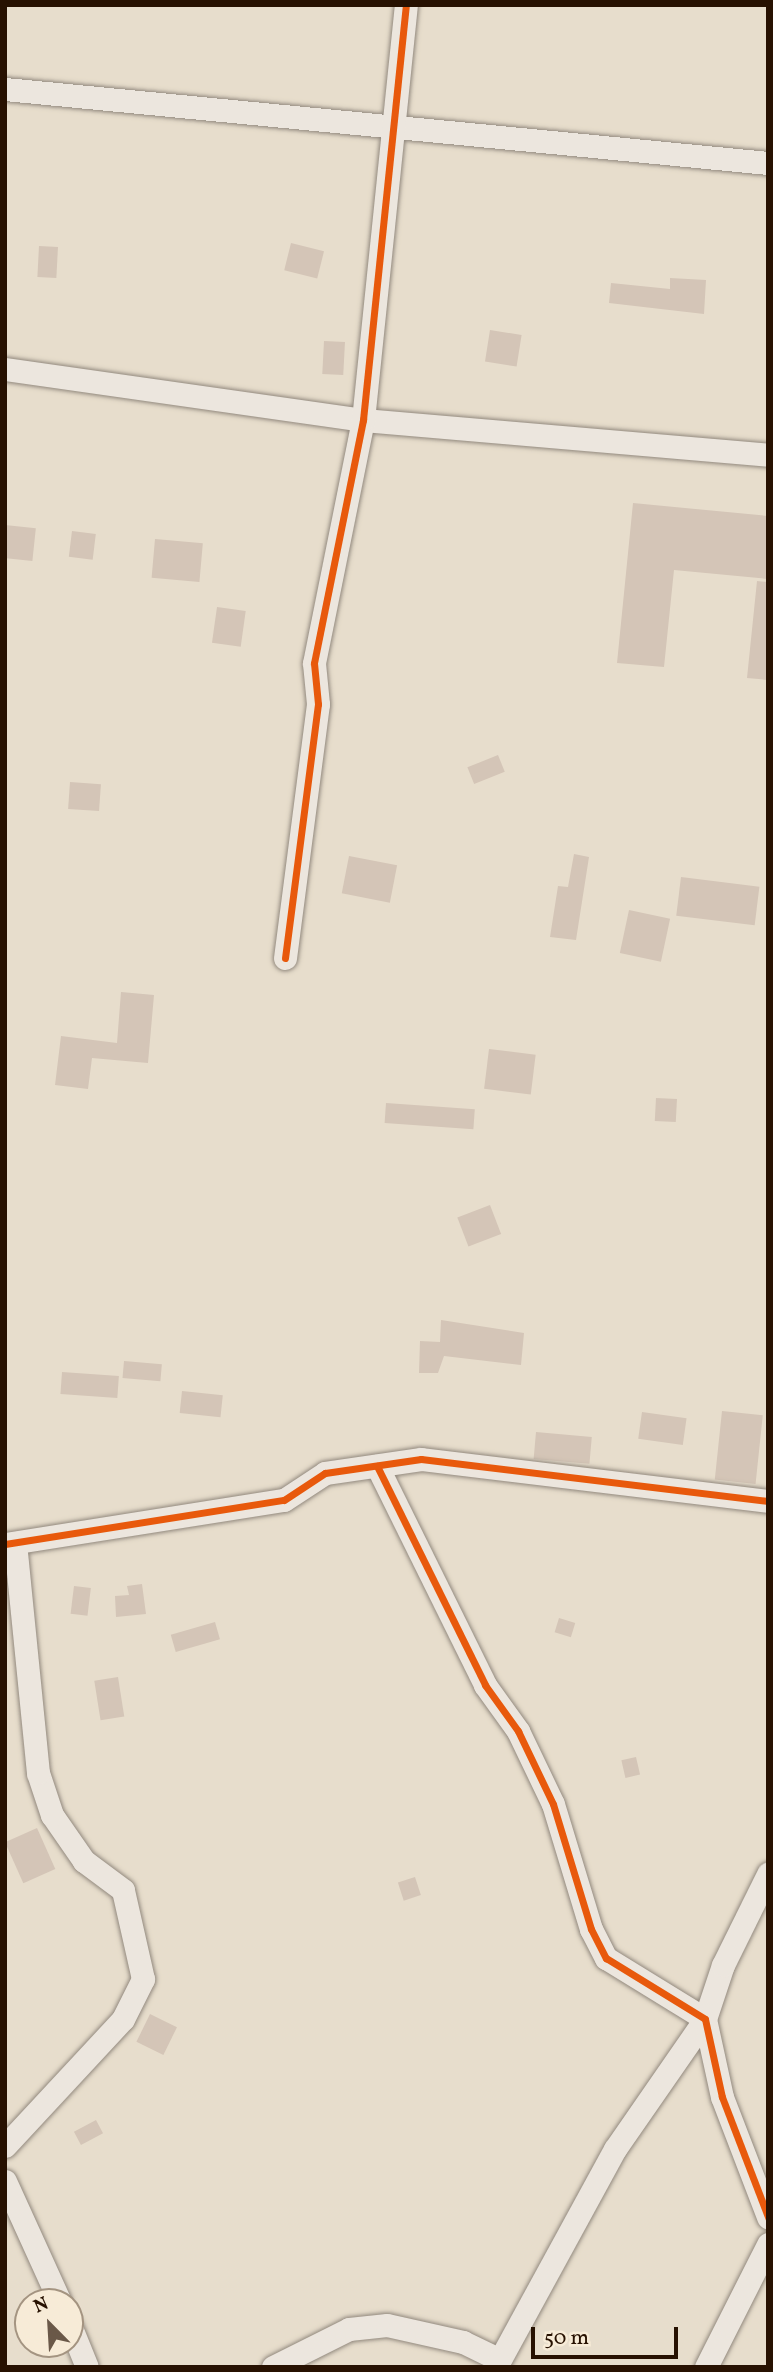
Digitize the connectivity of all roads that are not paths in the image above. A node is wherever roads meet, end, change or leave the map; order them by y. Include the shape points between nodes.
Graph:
1 (406, 5) edge
2 (5, 89) edge
3 (394, 126) junction
4 (768, 163) edge
5 (5, 369) edge
6 (363, 420) junction
7 (768, 456) edge
8 (285, 958) dead end
9 (377, 1466) junction
10 (768, 1501) edge
11 (10, 1544) edge
12 (768, 1874) edge
13 (705, 2019) junction
14 (5, 2146) edge
15 (5, 2181) edge
16 (768, 2217) edge
17 (768, 2244) edge
18 (54, 2288) edge
19 (498, 2364) edge
20 (273, 2367) edge
21 (706, 2367) edge

1 - 3 street
2 - 3 street
3 - 4 street
3 - 6 street
5 - 6 street
6 - 7 street
6 - 8 street via 314,663 317,704
9 - 10 street via 421,1459
9 - 11 street via 325,1473 284,1500
9 - 13 street via 485,1685 518,1731 553,1804 592,1929 606,1958
11 - 14 street via 38,1773 52,1815 84,1861 123,1890 143,1979 123,2020
12 - 13 street via 723,1965
13 - 16 street via 722,2097
13 - 19 street via 615,2149
15 - 18 street
17 - 21 street
19 - 20 street via 463,2342 387,2325 349,2329

